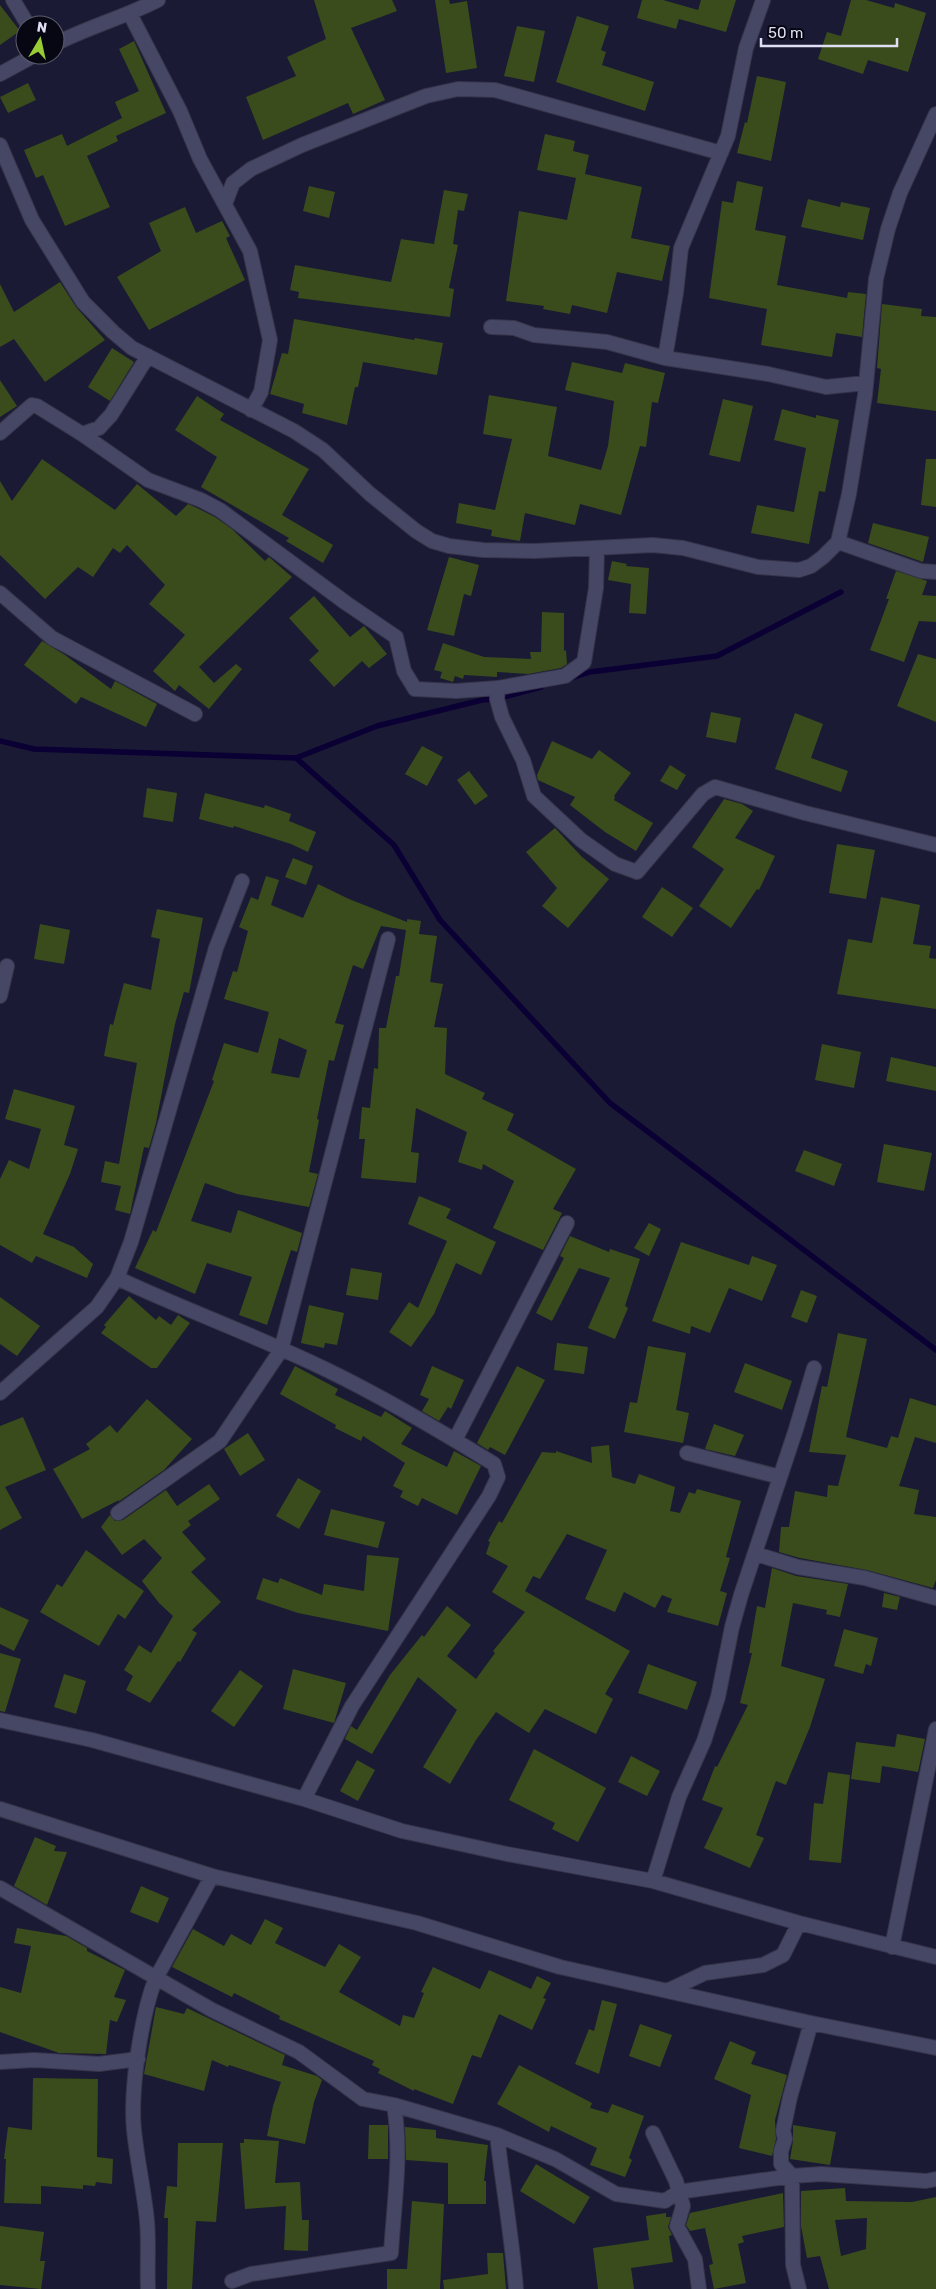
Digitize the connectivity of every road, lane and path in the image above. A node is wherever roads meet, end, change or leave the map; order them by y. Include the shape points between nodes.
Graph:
1 (13, 0) edge
2 (158, 0) edge
3 (763, 0) edge
4 (130, 14) junction
5 (22, 15) edge
6 (65, 39) edge
7 (17, 65) edge
8 (0, 74) edge
9 (936, 114) edge
10 (0, 145) edge
11 (721, 153) junction
12 (226, 204) junction
13 (490, 327) dead end
14 (148, 356) junction
15 (665, 358) junction
16 (866, 382) junction
17 (251, 410) junction
18 (0, 433) edge
19 (82, 434) junction
20 (838, 542) junction
21 (597, 548) junction
22 (936, 572) edge
23 (0, 593) edge
24 (498, 688) junction
25 (194, 714) dead end
26 (936, 845) edge
27 (242, 881) dead end
28 (388, 939) dead end
29 (7, 966) dead end
30 (0, 996) edge
31 (567, 1223) dead end
32 (116, 1278) junction
33 (281, 1350) junction
34 (814, 1368) dead end
35 (1, 1390) edge
36 (455, 1440) junction
37 (688, 1453) dead end
38 (780, 1477) junction
39 (118, 1513) dead end
40 (756, 1554) junction
41 (936, 1598) edge
42 (0, 1720) edge
43 (936, 1729) edge
44 (304, 1799) junction
45 (0, 1809) edge
46 (212, 1876) junction
47 (653, 1881) junction
48 (0, 1888) edge
49 (799, 1923) junction
50 (892, 1947) junction
51 (936, 1957) edge
52 (157, 1977) junction
53 (667, 1991) junction
54 (811, 2024) junction
55 (936, 2048) edge
56 (138, 2059) junction
57 (0, 2062) edge
58 (394, 2105) junction
59 (653, 2133) dead end
60 (497, 2135) junction
61 (792, 2176) junction
62 (936, 2179) edge
63 (678, 2192) junction
64 (232, 2281) dead end
65 (148, 2289) edge
66 (516, 2289) edge
67 (698, 2289) edge
68 (799, 2289) edge

1 - 5 street
2 - 4 street
3 - 11 street via 746,48 730,129
4 - 6 street
4 - 12 street
7 - 8 street
9 - 16 street via 900,193 888,230 876,279
10 - 14 street via 32,220 83,302 132,348
11 - 12 street via 494,90 458,90 426,96 302,145 251,169 234,183
11 - 15 street via 681,248
12 - 17 street via 250,251 270,340 261,392
13 - 15 street via 607,342
14 - 17 street
14 - 19 street via 111,416 99,428
15 - 16 street via 768,374 826,387
16 - 20 street
17 - 21 street via 294,431 323,450 370,494 432,541 483,550
18 - 19 street via 32,405
19 - 24 street via 148,480 220,510 396,637 404,671 415,689
20 - 21 street via 811,566 798,570 758,567 682,548 653,545
20 - 22 street via 921,571
21 - 24 street via 596,588 584,662 565,676
23 - 25 street via 52,638
24 - 26 street via 502,717 524,760 534,796 581,840 615,864 637,872 703,794 715,787
27 - 32 street via 216,948 131,1242
28 - 33 street
29 - 30 street
31 - 36 street
32 - 33 street via 235,1327
32 - 35 street via 97,1306
33 - 36 street via 325,1369
33 - 39 street via 220,1441
34 - 38 street
36 - 44 street via 494,1464 498,1477 489,1496 352,1706
37 - 38 street
38 - 40 street
40 - 41 street via 798,1567 865,1578
40 - 47 street via 732,1627 704,1741 680,1797
42 - 44 street via 92,1740
43 - 50 street
44 - 47 street via 402,1831
45 - 46 street
46 - 52 street
46 - 53 street via 417,1923 560,1967
47 - 49 street
48 - 52 street
49 - 50 street
49 - 53 street via 783,1955 763,1965 705,1973
50 - 51 street
52 - 56 street via 150,1992
52 - 58 street via 212,2010 299,2052 363,2099
53 - 54 street
54 - 55 street
54 - 61 street via 790,2096 781,2152 781,2164
56 - 57 street via 99,2064 34,2060
56 - 65 street via 133,2105 147,2221
58 - 60 street
58 - 64 street via 399,2133 391,2253 251,2274
59 - 63 street via 676,2180
60 - 63 street via 555,2159 616,2194 665,2201
60 - 66 street
61 - 62 street via 821,2174
61 - 63 street
61 - 68 street via 793,2264
63 - 67 street via 683,2206 677,2226 695,2259

